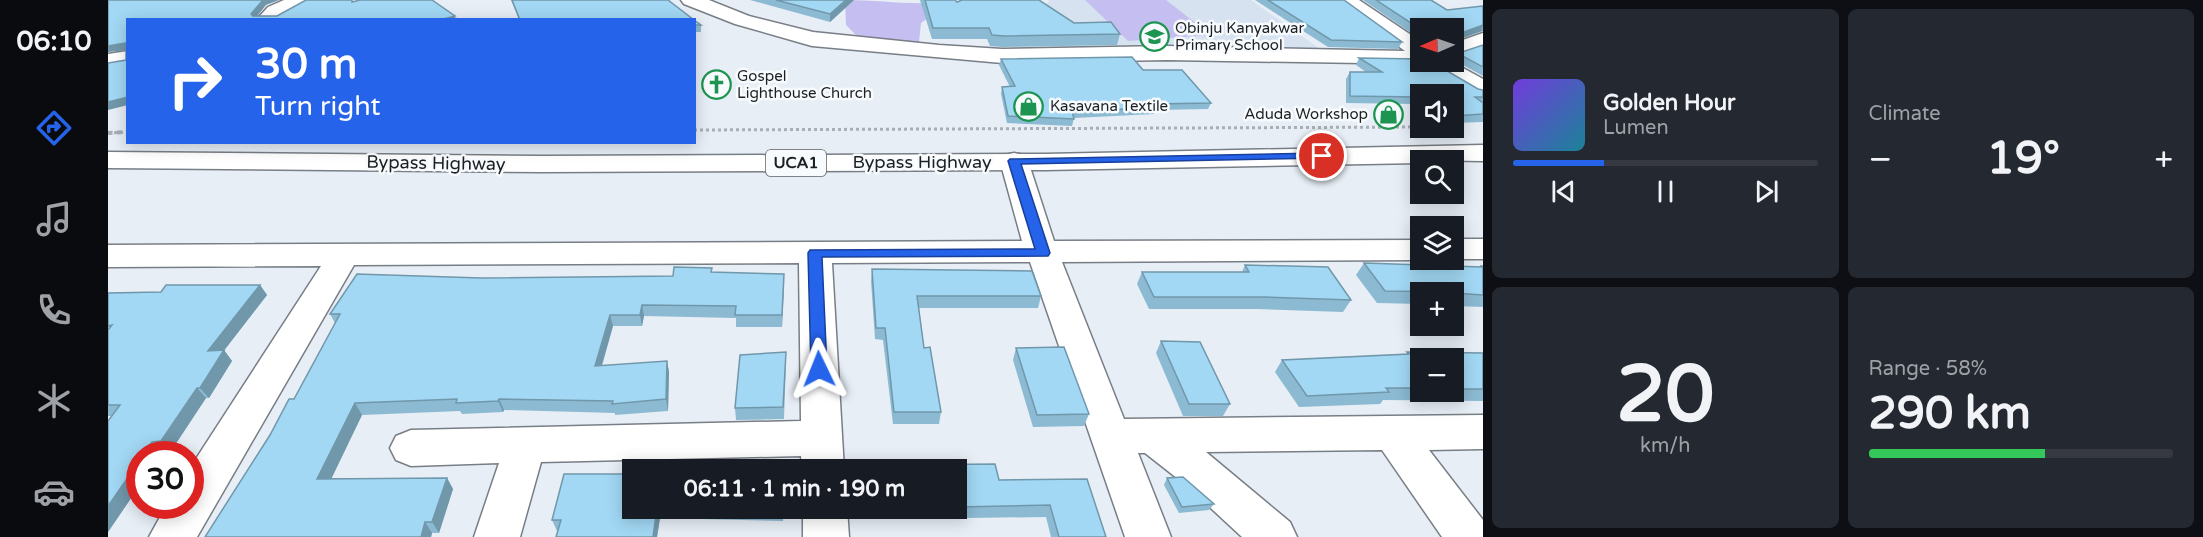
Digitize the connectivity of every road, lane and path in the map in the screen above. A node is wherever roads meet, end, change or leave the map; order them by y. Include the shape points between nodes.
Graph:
1 (301, 0) edge
2 (691, 0) edge
3 (1345, 0) edge
4 (268, 18) edge
5 (1483, 40) edge
6 (1410, 44) edge
7 (1464, 47) edge
8 (126, 58) edge
9 (1410, 58) edge
10 (108, 61) edge
11 (1453, 72) edge
12 (1483, 89) edge
13 (1410, 127) edge
14 (696, 130) edge
15 (126, 132) edge
16 (108, 133) edge
17 (1483, 153) edge
18 (108, 160) edge
19 (1014, 161) junction
20 (1410, 249) edge
21 (1464, 249) edge
22 (1483, 249) edge
23 (815, 253) junction
24 (1043, 253) junction
25 (345, 254) junction
26 (108, 256) edge
27 (1483, 432) edge
28 (1394, 434) junction
29 (1111, 436) junction
30 (1154, 436) junction
31 (525, 446) junction
32 (411, 448) dead end
33 (822, 454) edge
34 (825, 519) edge
35 (172, 537) edge
36 (496, 537) edge
37 (826, 537) edge
38 (1148, 537) edge
39 (1274, 537) edge
40 (1468, 537) edge

1 - 4 street
2 - 9 street via 742,20 812,39 939,52 1002,56 1167,53
3 - 6 street
5 - 7 street
8 - 10 street
11 - 12 street
13 - 14 path
15 - 16 path
17 - 19 street, Bypass Highway / UCA1
18 - 19 street, Bypass Highway / UCA1 via 542,164
19 - 24 street
20 - 24 street
21 - 22 street
23 - 24 street
23 - 25 street
23 - 33 street
24 - 29 street
25 - 26 street
25 - 35 street
27 - 28 street
28 - 30 street
28 - 40 street
29 - 30 street
29 - 38 street
30 - 39 street
31 - 32 street
31 - 33 street
31 - 36 street
34 - 37 street

